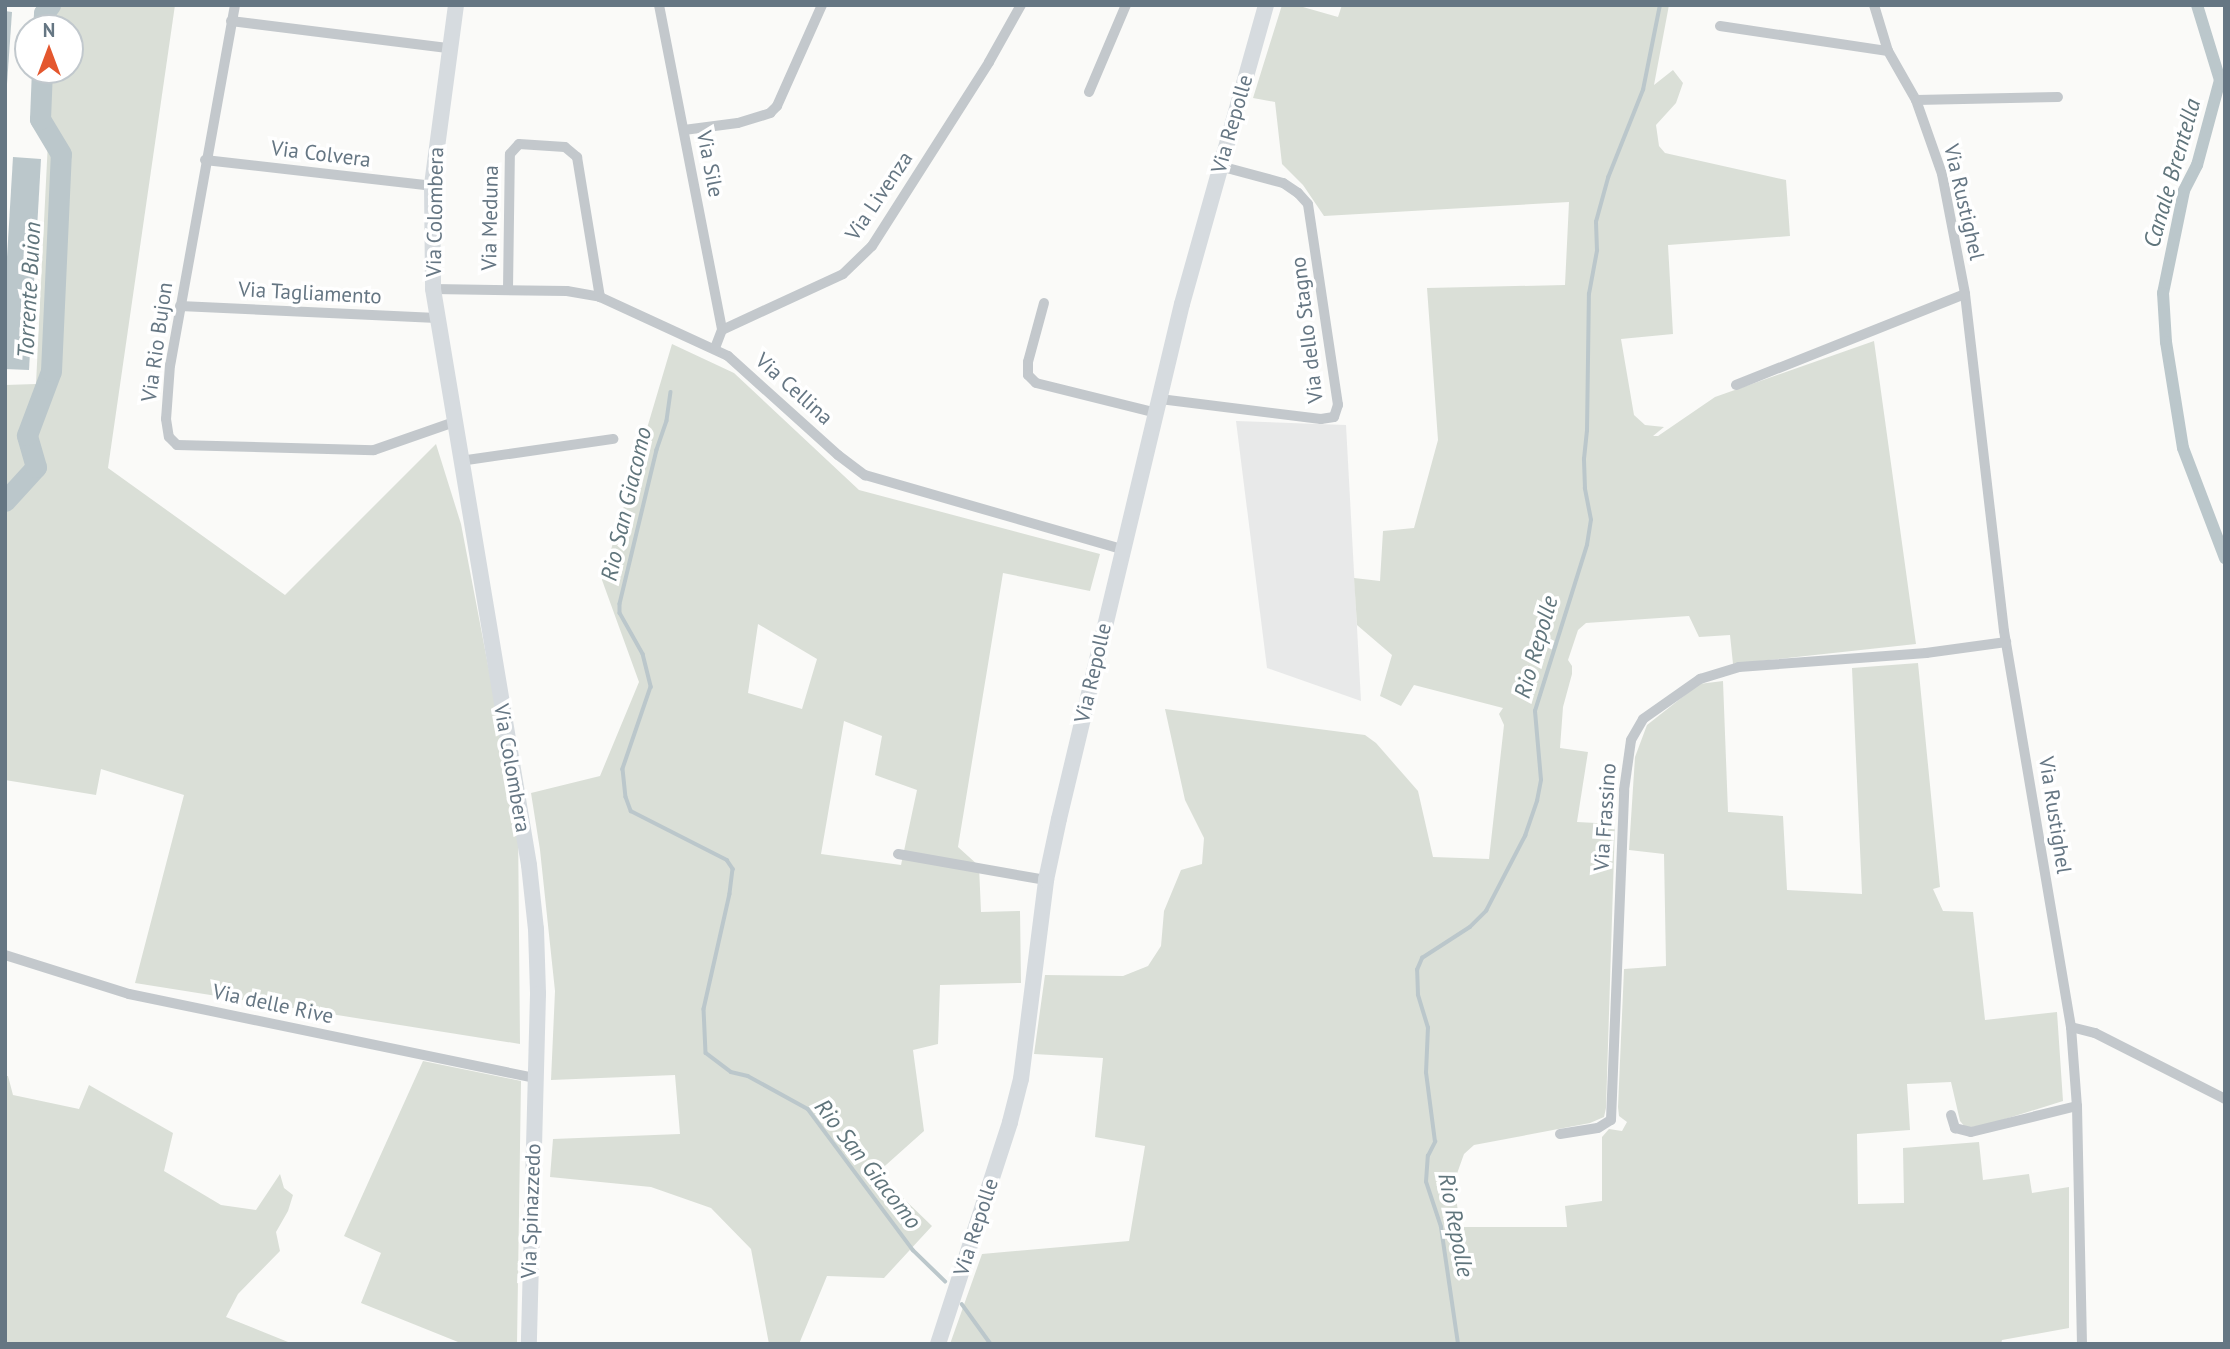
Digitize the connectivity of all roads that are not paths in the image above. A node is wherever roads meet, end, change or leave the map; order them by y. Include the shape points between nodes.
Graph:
1 (235, 5) edge
2 (456, 5) edge
3 (659, 5) edge
4 (1021, 5) edge
5 (1126, 5) edge
6 (1266, 5) edge
7 (1874, 5) edge
8 (818, 7) edge
9 (231, 22) junction
10 (1720, 26) dead end
11 (449, 48) junction
12 (1888, 51) junction
13 (1089, 92) dead end
14 (2058, 97) dead end
15 (1916, 100) junction
16 (684, 131) junction
17 (205, 160) junction
18 (1220, 166) junction
19 (432, 186) junction
20 (433, 289) junction
21 (508, 289) junction
22 (1965, 294) junction
23 (600, 297) junction
24 (1044, 303) dead end
25 (180, 306) junction
26 (438, 318) junction
27 (722, 330) junction
28 (715, 348) junction
29 (1736, 385) dead end
30 (1158, 406) junction
31 (454, 422) junction
32 (613, 439) dead end
33 (460, 461) junction
34 (1124, 550) junction
35 (2006, 642) junction
36 (898, 854) dead end
37 (1046, 880) junction
38 (5, 955) edge
39 (2071, 1027) junction
40 (536, 1078) junction
41 (2225, 1099) edge
42 (2077, 1106) junction
43 (1951, 1115) dead end
44 (1560, 1134) dead end
45 (529, 1344) edge
46 (938, 1344) edge
47 (2082, 1344) edge

1 - 9 street, Via Rio Bujon
2 - 11 street, Via Colombera
3 - 16 street, Via Sile
4 - 27 street, Via Livenza via 872,246 844,274
5 - 13 street
6 - 18 street, Via Repolle
7 - 12 street, Via Rustighel
8 - 16 street via 770,113
9 - 11 street
9 - 17 street, Via Rio Bujon
10 - 12 street
11 - 19 street, Via Colombera
12 - 15 street, Via Rustighel
14 - 15 street
15 - 22 street, Via Rustighel via 1942,174
16 - 27 street, Via Sile
17 - 19 street, Via Colvera
17 - 25 street, Via Rio Bujon
18 - 30 street, Via Repolle
18 - 30 street, Via dello Stagno via 1283,183 1308,204 1338,405 1334,417 1321,419
19 - 20 street, Via Colombera
20 - 21 street, Via Cellina
20 - 26 street, Via Colombera
21 - 23 street, Via Cellina
21 - 23 street, Via Meduna via 510,154 519,144 565,147 576,157
22 - 29 street, Via Rustighel
22 - 35 street, Via Rustighel
23 - 28 street, Via Cellina
24 - 30 street via 1028,362 1028,375 1036,383
25 - 26 street, Via Tagliamento
25 - 31 street, Via Rio Bujon via 166,419 169,437 177,445 374,450
26 - 31 street, Via Colombera
27 - 28 street
28 - 34 street, Via Cellina via 865,475
30 - 34 street, Via Repolle
31 - 33 street, Via Colombera
32 - 33 street
33 - 40 street, Via Colombera via 535,916
34 - 37 street, Via Repolle
35 - 39 street, Via Rustighel
35 - 44 street, Via Frassino via 1739,667 1700,679 1643,719 1631,740 1624,790 1612,1120 1598,1128
36 - 37 street
37 - 46 street, Via Repolle via 1021,1079
38 - 40 street, Via delle Rive via 129,994
39 - 41 street via 2095,1033
39 - 42 street, Via Rustighel
40 - 45 street, Via Spinazzedo
42 - 43 street via 1971,1132 1955,1128
42 - 47 street, Via Rustighel

